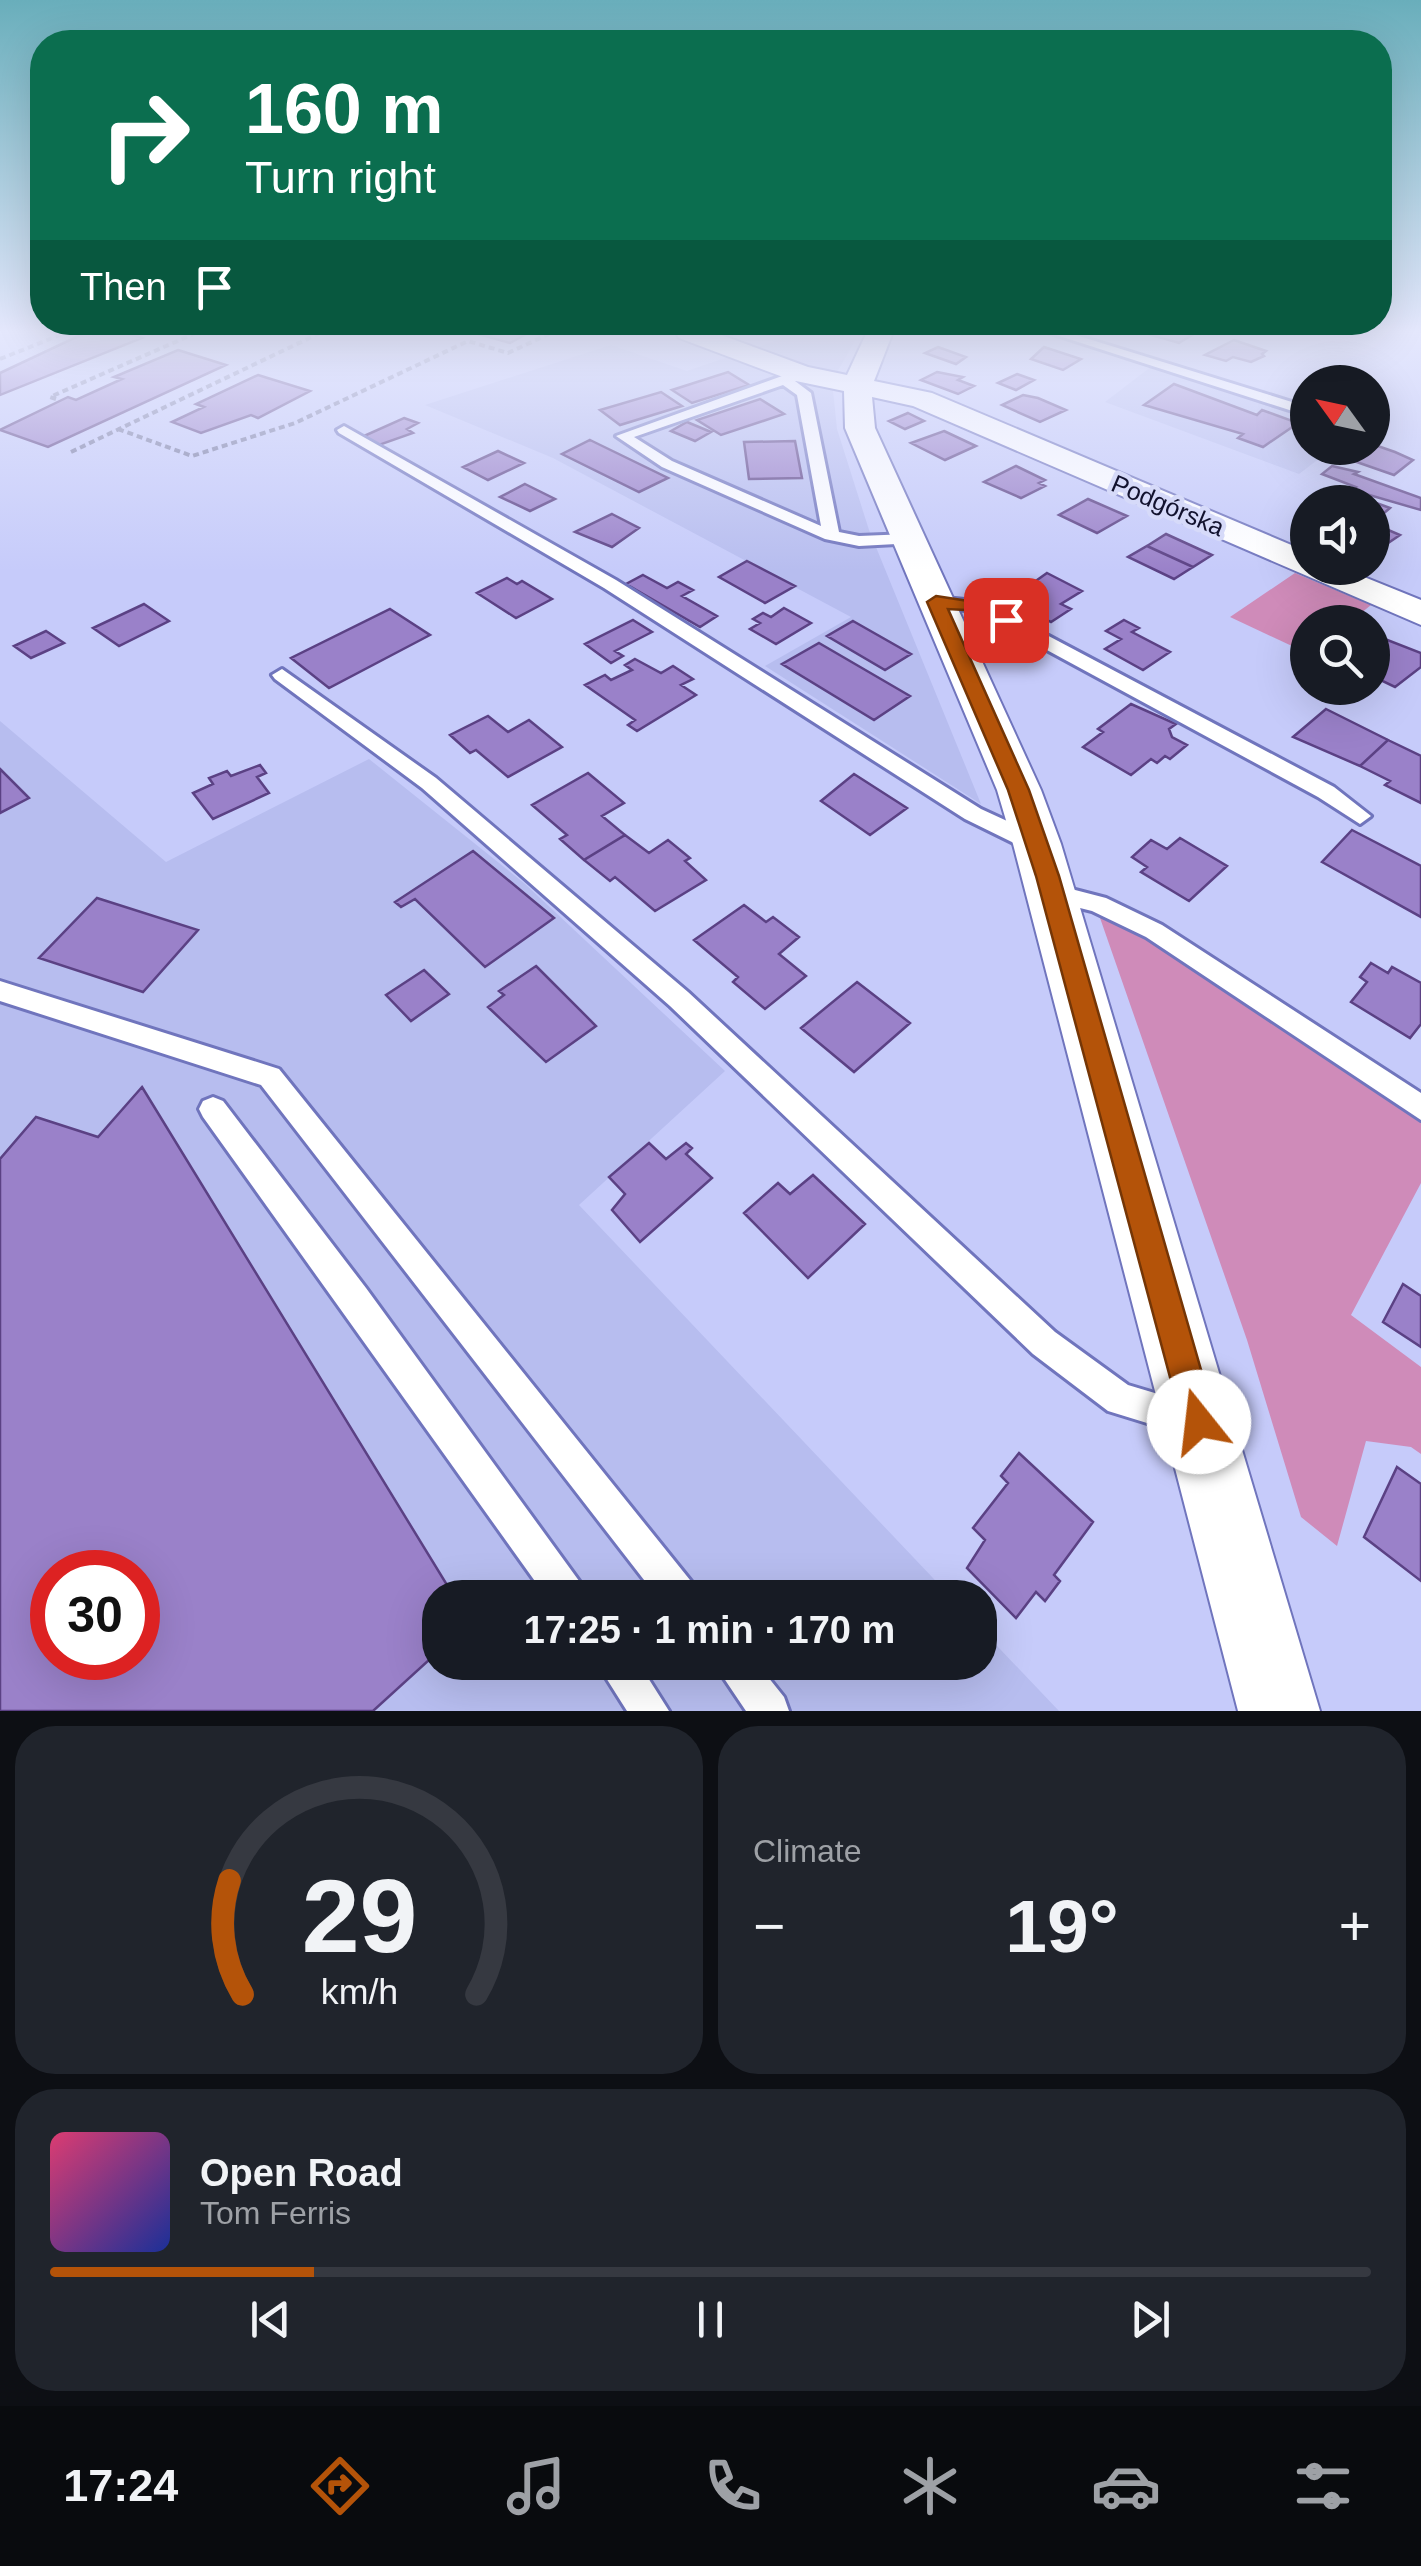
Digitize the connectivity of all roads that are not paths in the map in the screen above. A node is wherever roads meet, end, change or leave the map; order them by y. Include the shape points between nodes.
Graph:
1 (694, 412) edge
2 (808, 412) edge
3 (859, 412) edge
4 (952, 412) edge
5 (344, 430) dead end
6 (831, 536) junction
7 (909, 539) junction
8 (1290, 557) edge
9 (1354, 585) edge
10 (936, 602) junction
11 (1421, 614) edge
12 (282, 675) dead end
13 (1360, 816) dead end
14 (1044, 868) junction
15 (0, 991) edge
16 (1421, 1108) edge
17 (213, 1109) dead end
18 (1199, 1422) junction
19 (556, 1580) edge
20 (667, 1580) edge
21 (628, 1680) edge
22 (746, 1680) edge
23 (650, 1711) edge
24 (770, 1711) edge
25 (1279, 1711) edge

1 - 6 lane via 624,436 667,464
2 - 6 lane
3 - 7 street via 860,428
4 - 8 street, Podgórska
5 - 14 lane via 610,584 973,814
6 - 7 lane
7 - 10 street
9 - 11 street, Podgórska
10 - 13 lane via 1006,620
10 - 14 street via 1019,790
12 - 18 lane via 429,784 664,986 1044,1343 1120,1399
14 - 16 lane via 1154,931
14 - 18 street
15 - 20 lane via 270,1077
17 - 19 lane
18 - 25 street
21 - 23 lane
22 - 24 lane

